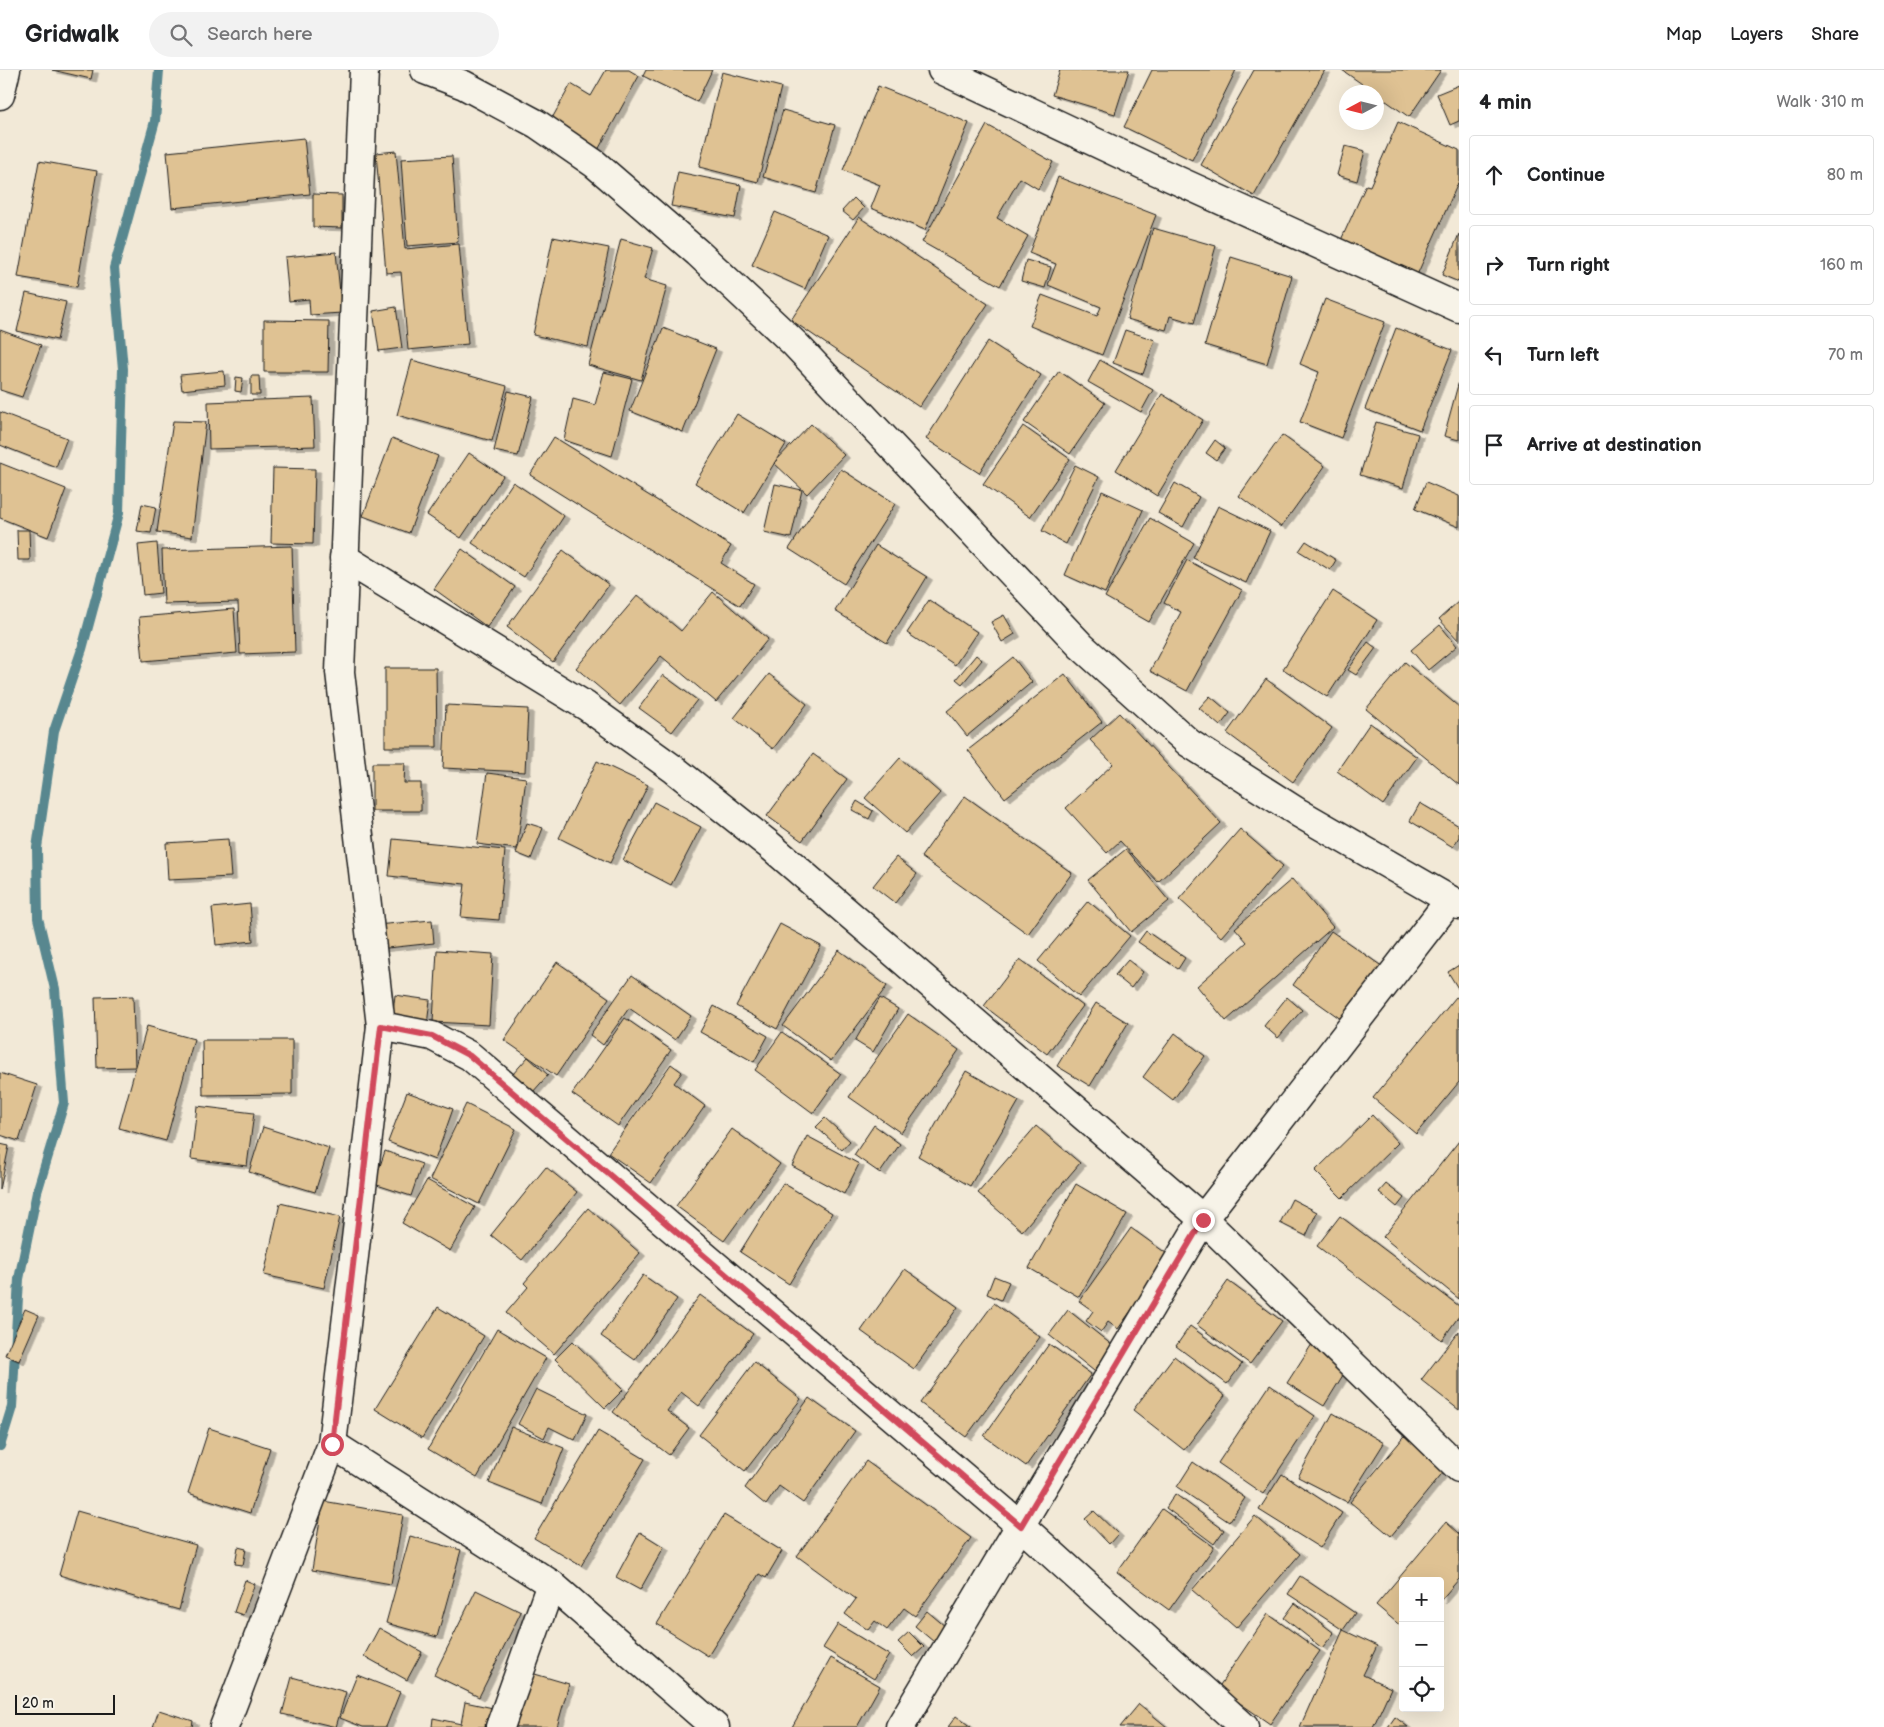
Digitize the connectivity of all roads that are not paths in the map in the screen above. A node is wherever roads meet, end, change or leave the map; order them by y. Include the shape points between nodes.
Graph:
1 (6, 70) edge
2 (364, 70) edge
3 (425, 70) edge
4 (942, 70) edge
5 (0, 95) edge
6 (1459, 308) edge
7 (344, 558) junction
8 (1455, 902) edge
9 (381, 1026) junction
10 (1203, 1220) junction
11 (332, 1444) junction
12 (1459, 1468) edge
13 (1021, 1526) junction
14 (551, 1584) junction
15 (224, 1727) edge
16 (500, 1727) edge
17 (715, 1727) edge
18 (900, 1727) edge
19 (1244, 1727) edge

1 - 5 street
2 - 7 street
3 - 8 street via 464,85 537,124 595,164 698,253 795,344 1081,646 1189,744 1299,813
4 - 6 street
7 - 9 street via 340,672
7 - 10 street via 586,706 675,770 768,844
8 - 10 street
9 - 11 street
9 - 13 street via 432,1036 470,1056
10 - 12 street
10 - 13 street
11 - 14 street
11 - 15 street
13 - 18 street
13 - 19 street
14 - 16 street
14 - 17 street

